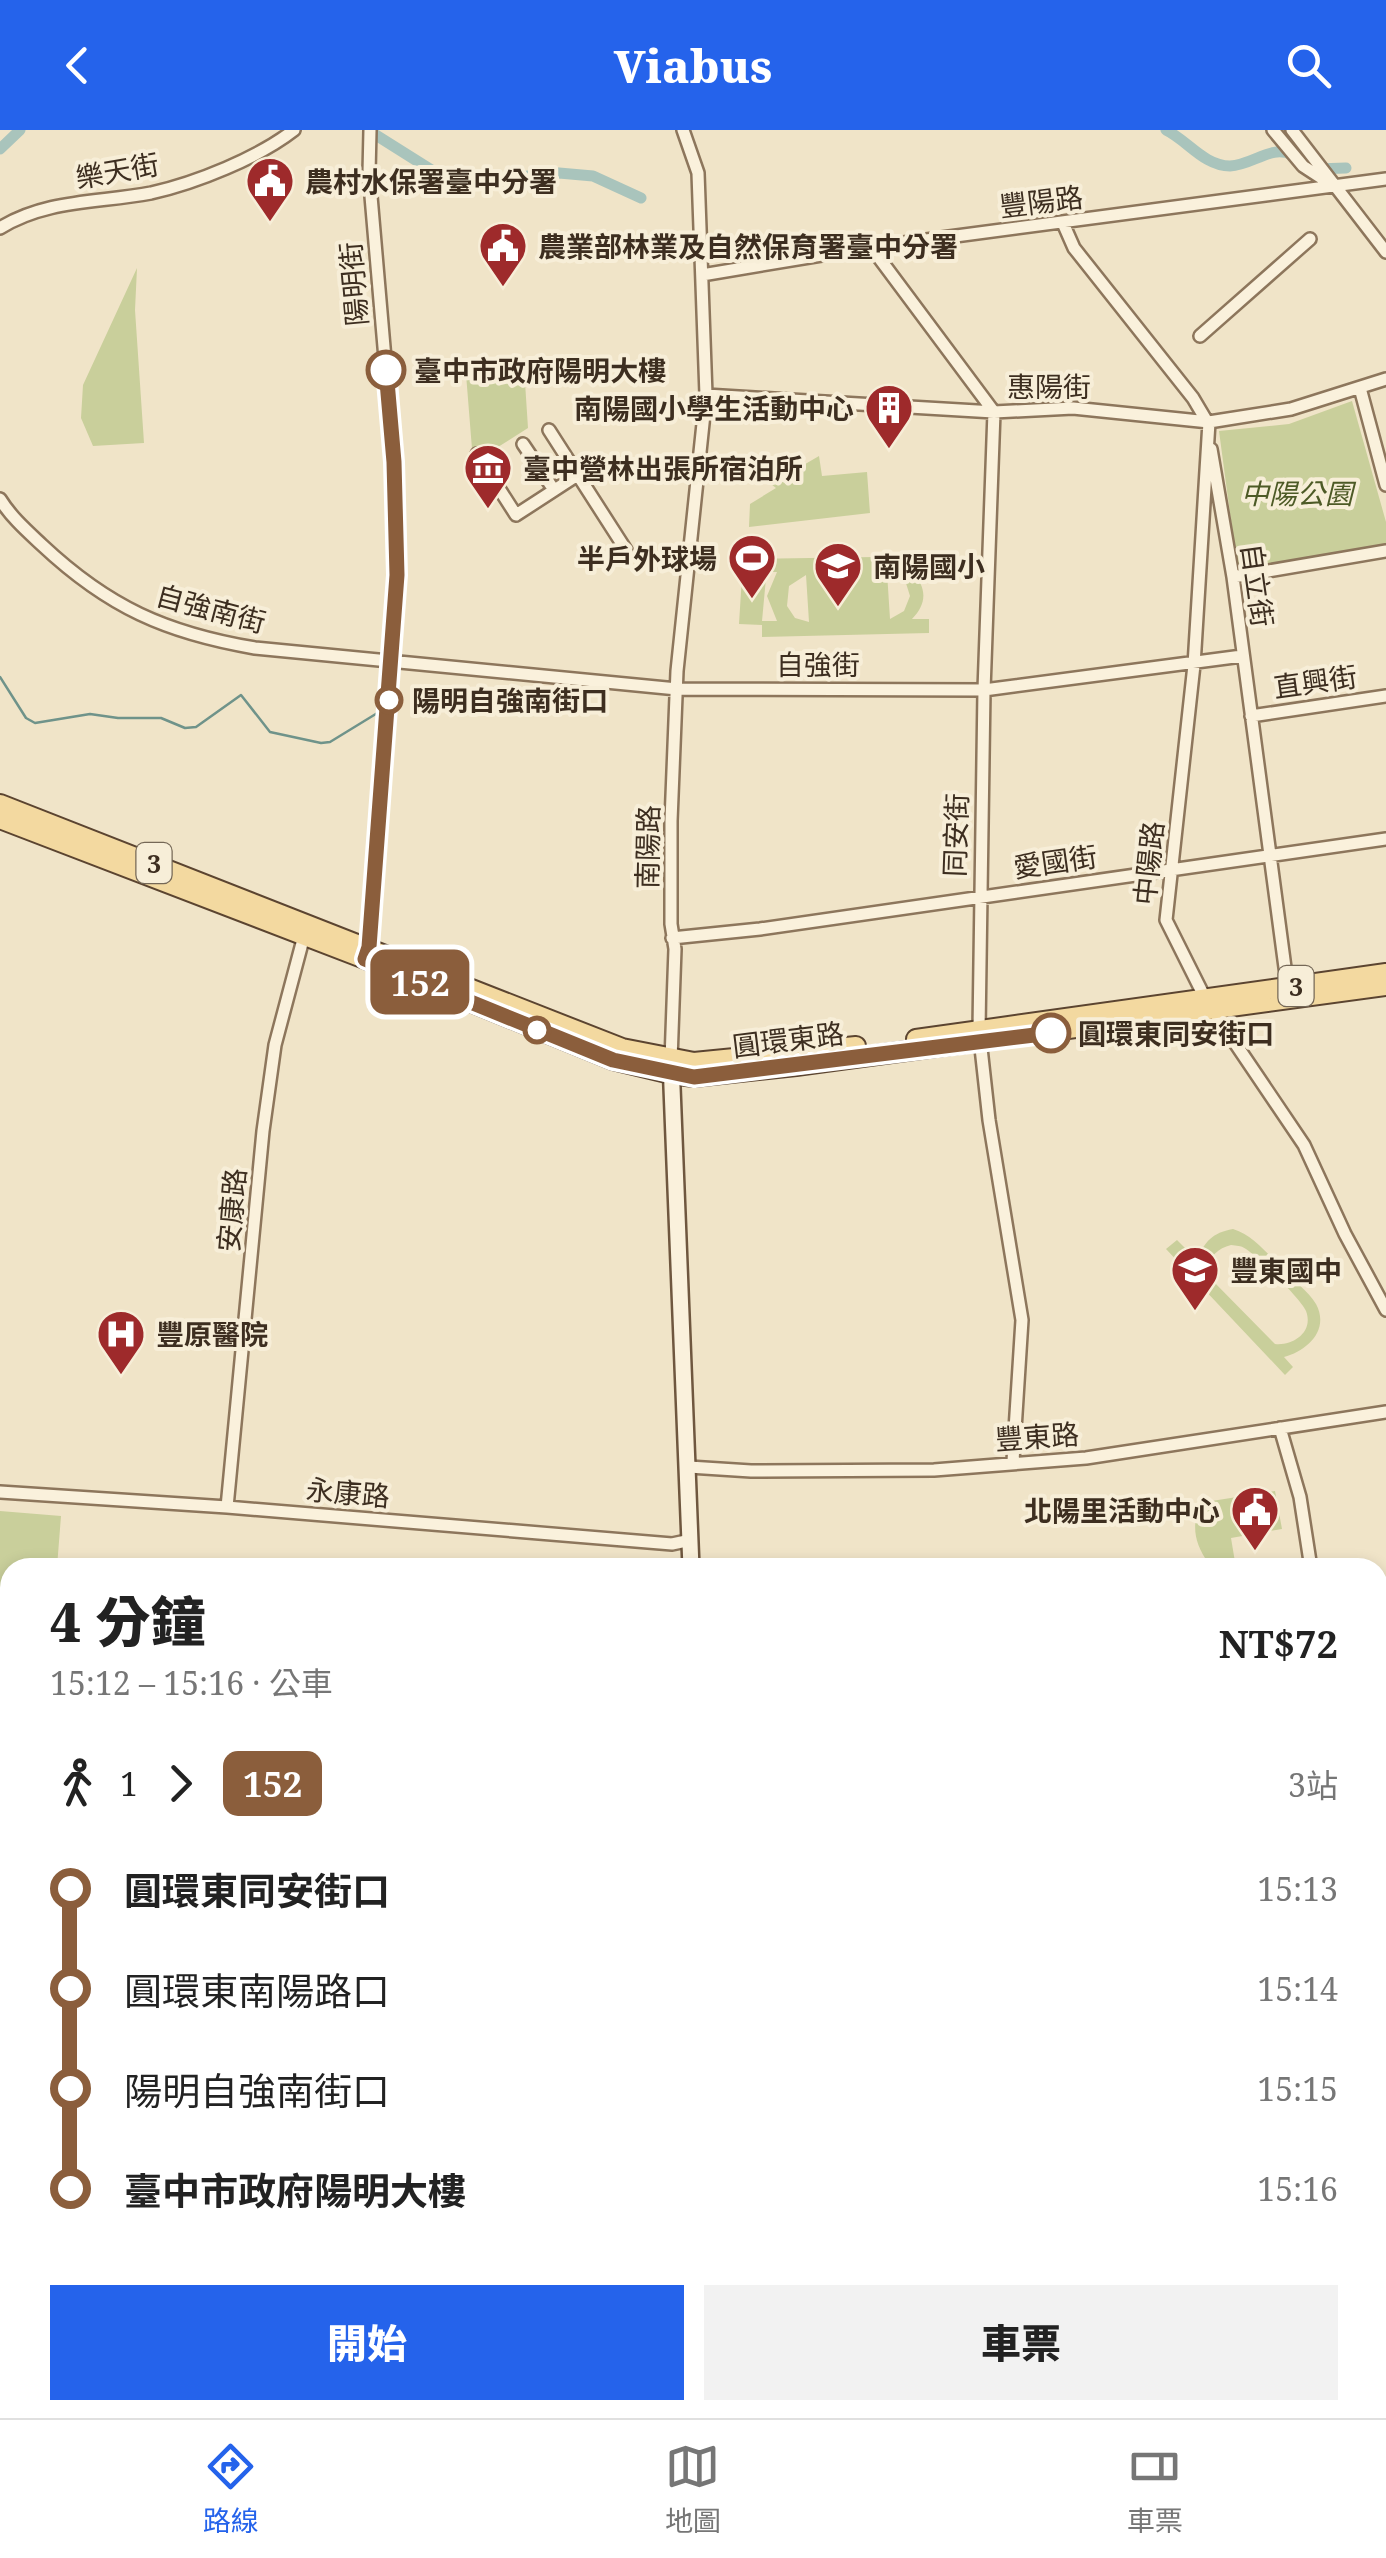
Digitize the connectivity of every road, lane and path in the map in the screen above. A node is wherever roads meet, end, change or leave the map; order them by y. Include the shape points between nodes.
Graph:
1 (294, 130) edge
2 (683, 130) edge
3 (1273, 130) edge
4 (1295, 134) edge
5 (370, 136) edge
6 (1386, 179) edge
7 (1337, 188) junction
8 (1062, 223) junction
9 (0, 228) edge
10 (1310, 239) dead end
11 (871, 247) junction
12 (1386, 252) edge
13 (702, 275) junction
14 (1200, 336) dead end
15 (1386, 379) edge
16 (1360, 388) junction
17 (706, 395) junction
18 (994, 412) junction
19 (1208, 422) junction
20 (550, 430) dead end
21 (523, 444) dead end
22 (477, 454) dead end
23 (576, 476) junction
24 (1386, 485) edge
25 (554, 490) junction
26 (2, 507) edge
27 (626, 550) dead end
28 (1386, 552) edge
29 (1234, 578) junction
30 (1242, 656) junction
31 (392, 662) junction
32 (1194, 665) junction
33 (677, 689) junction
34 (984, 690) junction
35 (1386, 696) edge
36 (1251, 716) junction
37 (0, 804) edge
38 (0, 818) edge
39 (1386, 839) edge
40 (1270, 855) junction
41 (1172, 870) junction
42 (978, 897) junction
43 (306, 929) junction
44 (672, 938) junction
45 (367, 953) junction
46 (1386, 973) edge
47 (1386, 986) edge
48 (1288, 994) junction
49 (1210, 1005) junction
50 (979, 1037) junction
51 (671, 1067) junction
52 (1386, 1310) edge
53 (1386, 1412) edge
54 (1280, 1428) junction
55 (1013, 1462) junction
56 (689, 1468) junction
57 (0, 1492) edge
58 (227, 1506) junction
59 (691, 1540) junction
60 (691, 1558) edge
61 (1309, 1558) edge

1 - 9 street, 樂天街 via 231,166 153,192 43,208
2 - 13 street, 南陽路 via 698,173
3 - 7 street via 1302,166
4 - 7 street
5 - 31 street, 陽明街 via 394,462
6 - 7 street, 豐陽路
7 - 8 street, 豐陽路
7 - 12 street
8 - 11 street, 豐陽路
8 - 19 street, 自立街 via 1074,248
10 - 14 street
11 - 13 street, 豐陽路
11 - 18 street
13 - 17 street, 南陽路
15 - 16 street, 惠陽街
16 - 19 street, 惠陽街 via 1291,409
16 - 24 street
17 - 18 street, 惠陽街
17 - 33 street, 南陽路
18 - 19 street, 惠陽街 via 1073,408
18 - 34 street, 同安街
19 - 29 street, 自立街
19 - 32 street, 中陽路
20 - 23 street
21 - 25 street
22 - 25 street via 516,514
23 - 25 street
23 - 27 street
26 - 31 street, 自強南街 via 75,576 140,616 213,641
28 - 29 street
29 - 30 street, 自立街
30 - 32 street, 自強街
30 - 36 street, 自立街
31 - 33 street, 自強街
31 - 45 street, 陽明街
32 - 34 street, 自強街
32 - 41 street, 中陽路
33 - 34 street, 自強街
33 - 44 street, 南陽路
34 - 42 street, 同安街
35 - 36 street, 直興街
36 - 40 street, 自立街
37 - 43 main road, 圓環東路 / 3
38 - 43 main road, 圓環東路 / 3
39 - 40 street, 愛國街
40 - 41 street, 愛國街
40 - 48 street, 自立街
41 - 42 street, 愛國街
41 - 49 street, 中陽路 via 1166,920
42 - 44 street, 愛國街
42 - 50 street, 同安街
43 - 45 main road, 圓環東路 / 3
43 - 58 street, 安康路 via 266,1114
44 - 51 street, 南陽路
45 - 51 main road, 圓環東路 / 3 via 613,1060
46 - 48 main road, 圓環東路 / 3
47 - 48 main road, 圓環東路 / 3
48 - 49 main road, 圓環東路 / 3
49 - 50 main road, 圓環東路 / 3
49 - 52 street, 中陽路 via 1304,1145
50 - 51 main road, 圓環東路 / 3
50 - 55 street, 同安街 via 1022,1320
51 - 56 street, 南陽路
53 - 54 street, 豐東路
54 - 55 street, 豐東路 via 1086,1458
54 - 61 street
55 - 56 street, 豐東路 via 934,1470
56 - 59 street, 南陽路
57 - 58 street, 永康路
58 - 59 street, 永康路 via 672,1544
59 - 60 street, 南陽路

